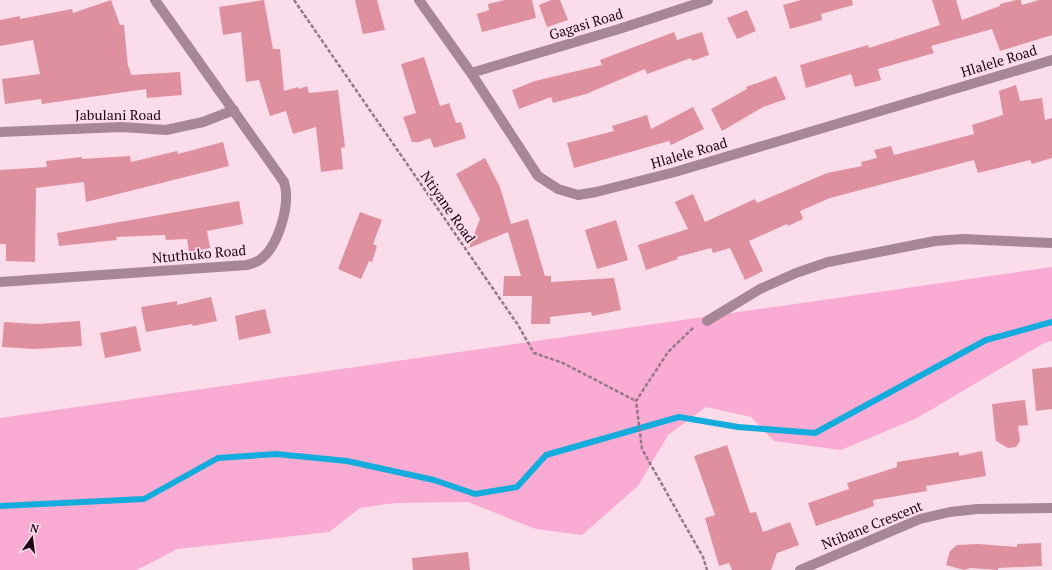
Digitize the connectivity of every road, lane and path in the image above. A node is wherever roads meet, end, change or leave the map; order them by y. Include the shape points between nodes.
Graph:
1 (155, 0) edge
2 (294, 0) edge
3 (419, 0) edge
4 (708, 0) edge
5 (1052, 60) edge
6 (471, 73) junction
7 (234, 110) junction
8 (0, 132) edge
9 (1052, 243) edge
10 (0, 282) edge
11 (707, 321) dead end
12 (696, 325) dead end
13 (636, 400) junction
14 (1052, 508) edge
15 (707, 570) edge
16 (800, 570) edge

1 - 7 street, Ntuthuko Road
2 - 13 path, Ntiyane Road via 518,325 534,353 563,363
3 - 6 street, Hlalele Road
4 - 6 street, Gagasi Road
5 - 6 street, Hlalele Road via 675,172 582,195 558,189 538,176
7 - 8 street, Jabulani Road via 203,122 166,130 122,127
7 - 10 street, Ntuthuko Road via 284,182 287,191 286,205 278,232 270,249 261,259 247,265
9 - 11 street via 963,239 935,241 828,262 796,273 760,290
12 - 13 path via 668,352
13 - 15 path via 642,449 703,557
14 - 16 street, Ntibane Crescent via 977,509 920,519

